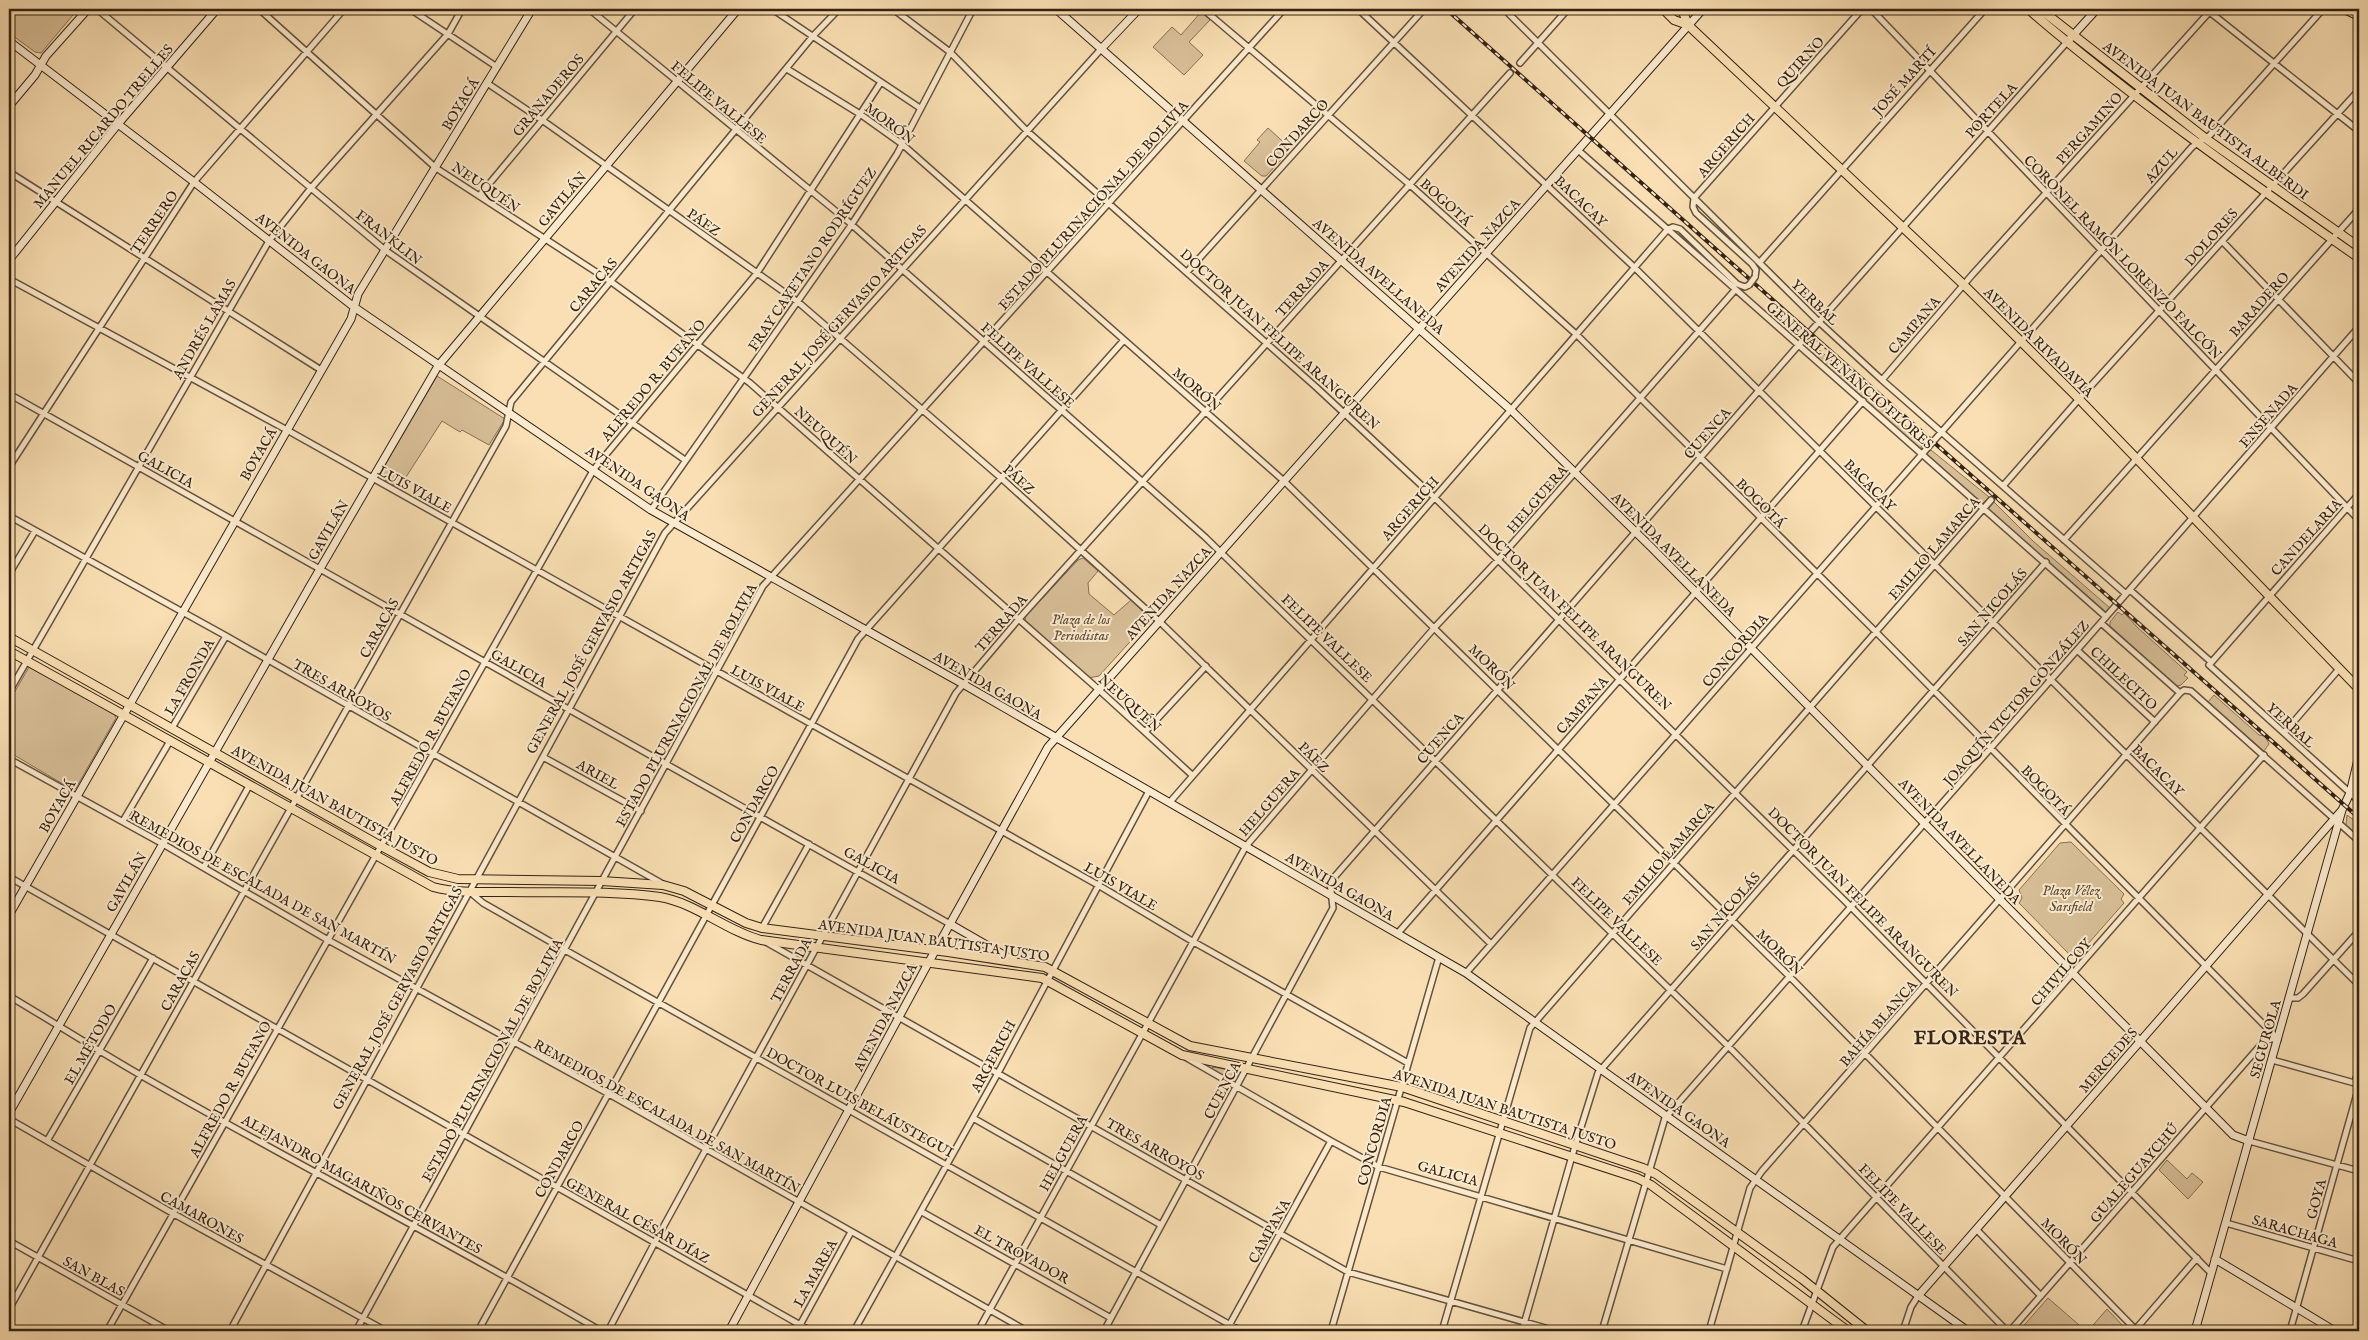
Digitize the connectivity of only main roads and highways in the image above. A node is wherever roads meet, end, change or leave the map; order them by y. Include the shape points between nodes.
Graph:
1 (88, 9) edge
2 (217, 9) edge
3 (532, 9) edge
4 (738, 9) edge
5 (1056, 9) edge
6 (1139, 9) edge
7 (1663, 9) edge
8 (1682, 9) edge
9 (1703, 9) edge
10 (2028, 9) edge
11 (2040, 9) edge
12 (2097, 9) edge
13 (2344, 9) edge
14 (2359, 16) edge
15 (1688, 25) junction
16 (2070, 39) junction
17 (9, 41) edge
18 (1102, 48) junction
19 (41, 65) junction
20 (9, 106) edge
21 (118, 124) junction
22 (2269, 189) junction
23 (2359, 247) edge
24 (2359, 258) edge
25 (9, 260) edge
26 (354, 307) junction
27 (1420, 328) junction
28 (438, 366) junction
29 (9, 637) edge
30 (9, 651) edge
31 (2359, 689) edge
32 (130, 704) junction
33 (123, 715) junction
34 (1055, 738) junction
35 (215, 752) junction
36 (2359, 755) edge
37 (208, 763) junction
38 (2355, 769) junction
39 (2359, 777) edge
40 (2359, 787) edge
41 (2350, 793) junction
42 (2337, 820) junction
43 (2324, 830) junction
44 (2336, 837) junction
45 (9, 915) edge
46 (950, 924) junction
47 (935, 951) junction
48 (1016, 962) junction
49 (928, 963) junction
50 (2140, 1042) junction
51 (9, 1114) edge
52 (2249, 1141) junction
53 (2215, 1259) junction
54 (1918, 1296) junction
55 (729, 1331) edge
56 (1848, 1331) edge
57 (1867, 1331) edge
58 (1968, 1331) edge
59 (2195, 1331) edge
60 (2335, 1331) edge

1 - 19 main road
2 - 21 main road, MANUEL RICARDO TRELLES
3 - 26 main road, BOYACÁ via 358,294
4 - 28 main road, GAVILÁN
5 - 18 main road, AVENIDA AVELLANEDA
6 - 18 main road, GENERAL JOSÉ GERVASIO ARTIGAS
7 - 15 main road, AVENIDA RIVADAVIA via 1674,20
8 - 15 main road, AVENIDA RIVADAVIA
9 - 15 main road, AVENIDA NAZCA
10 - 16 main road, AVENIDA JUAN BAUTISTA ALBERDI
11 - 16 main road, AVENIDA JUAN BAUTISTA ALBERDI
12 - 16 main road, PORTELA
13 - 14 main road
15 - 27 main road, AVENIDA NAZCA
15 - 31 main road, AVENIDA RIVADAVIA via 1964,285 2079,399
16 - 22 main road, AVENIDA JUAN BAUTISTA ALBERDI via 2140,88
16 - 22 main road, AVENIDA JUAN BAUTISTA ALBERDI via 2196,144
17 - 19 main road, AVENIDA GAONA
18 - 27 main road, AVENIDA AVELLANEDA
19 - 20 main road
19 - 21 main road, AVENIDA GAONA
21 - 25 main road, MANUEL RICARDO TRELLES
21 - 26 main road, AVENIDA GAONA
22 - 23 main road, AVENIDA JUAN BAUTISTA ALBERDI
22 - 24 main road, AVENIDA JUAN BAUTISTA ALBERDI
26 - 28 main road, AVENIDA GAONA
26 - 32 main road, BOYACÁ via 351,319
27 - 34 main road, AVENIDA NAZCA
27 - 50 main road, AVENIDA AVELLANEDA via 1575,472
28 - 34 main road, AVENIDA GAONA via 651,510
28 - 35 main road, GAVILÁN
29 - 32 main road, AVENIDA JUAN BAUTISTA JUSTO
30 - 33 main road, AVENIDA JUAN BAUTISTA JUSTO
32 - 33 main road, BOYACÁ
32 - 35 main road, AVENIDA JUAN BAUTISTA JUSTO
33 - 37 main road, AVENIDA JUAN BAUTISTA JUSTO
33 - 45 main road, BOYACÁ
34 - 46 main road, AVENIDA NAZCA
34 - 54 main road, AVENIDA GAONA via 1466,973
35 - 37 main road, GAVILÁN
35 - 47 main road, AVENIDA JUAN BAUTISTA JUSTO via 439,876 664,885 684,891 762,928
36 - 38 main road
37 - 49 main road, AVENIDA JUAN BAUTISTA JUSTO via 432,887 469,892 661,898 681,903 761,940
37 - 51 main road, GAVILÁN
38 - 39 main road
38 - 41 main road
40 - 41 main road
41 - 42 main road, MERCEDES
42 - 43 main road, MERCEDES
42 - 44 main road, SEGUROLA
43 - 44 main road via 2332,831
43 - 50 main road, MERCEDES
44 - 52 main road, SEGUROLA
46 - 47 main road, AVENIDA NAZCA
46 - 48 main road, GALICIA
47 - 48 main road, AVENIDA JUAN BAUTISTA JUSTO
47 - 49 main road, AVENIDA NAZCA
48 - 57 main road, AVENIDA JUAN BAUTISTA JUSTO via 1052,970 1190,1046 1402,1087 1648,1170 1816,1290
49 - 55 main road, AVENIDA NAZCA
49 - 56 main road, AVENIDA JUAN BAUTISTA JUSTO via 1046,980 1182,1055 1398,1100 1645,1182
50 - 52 main road, AVENIDA AVELLANEDA via 2234,1135
50 - 54 main road, MERCEDES
52 - 53 main road, SEGUROLA
53 - 59 main road, SEGUROLA
53 - 60 main road
54 - 58 main road, AVENIDA GAONA

